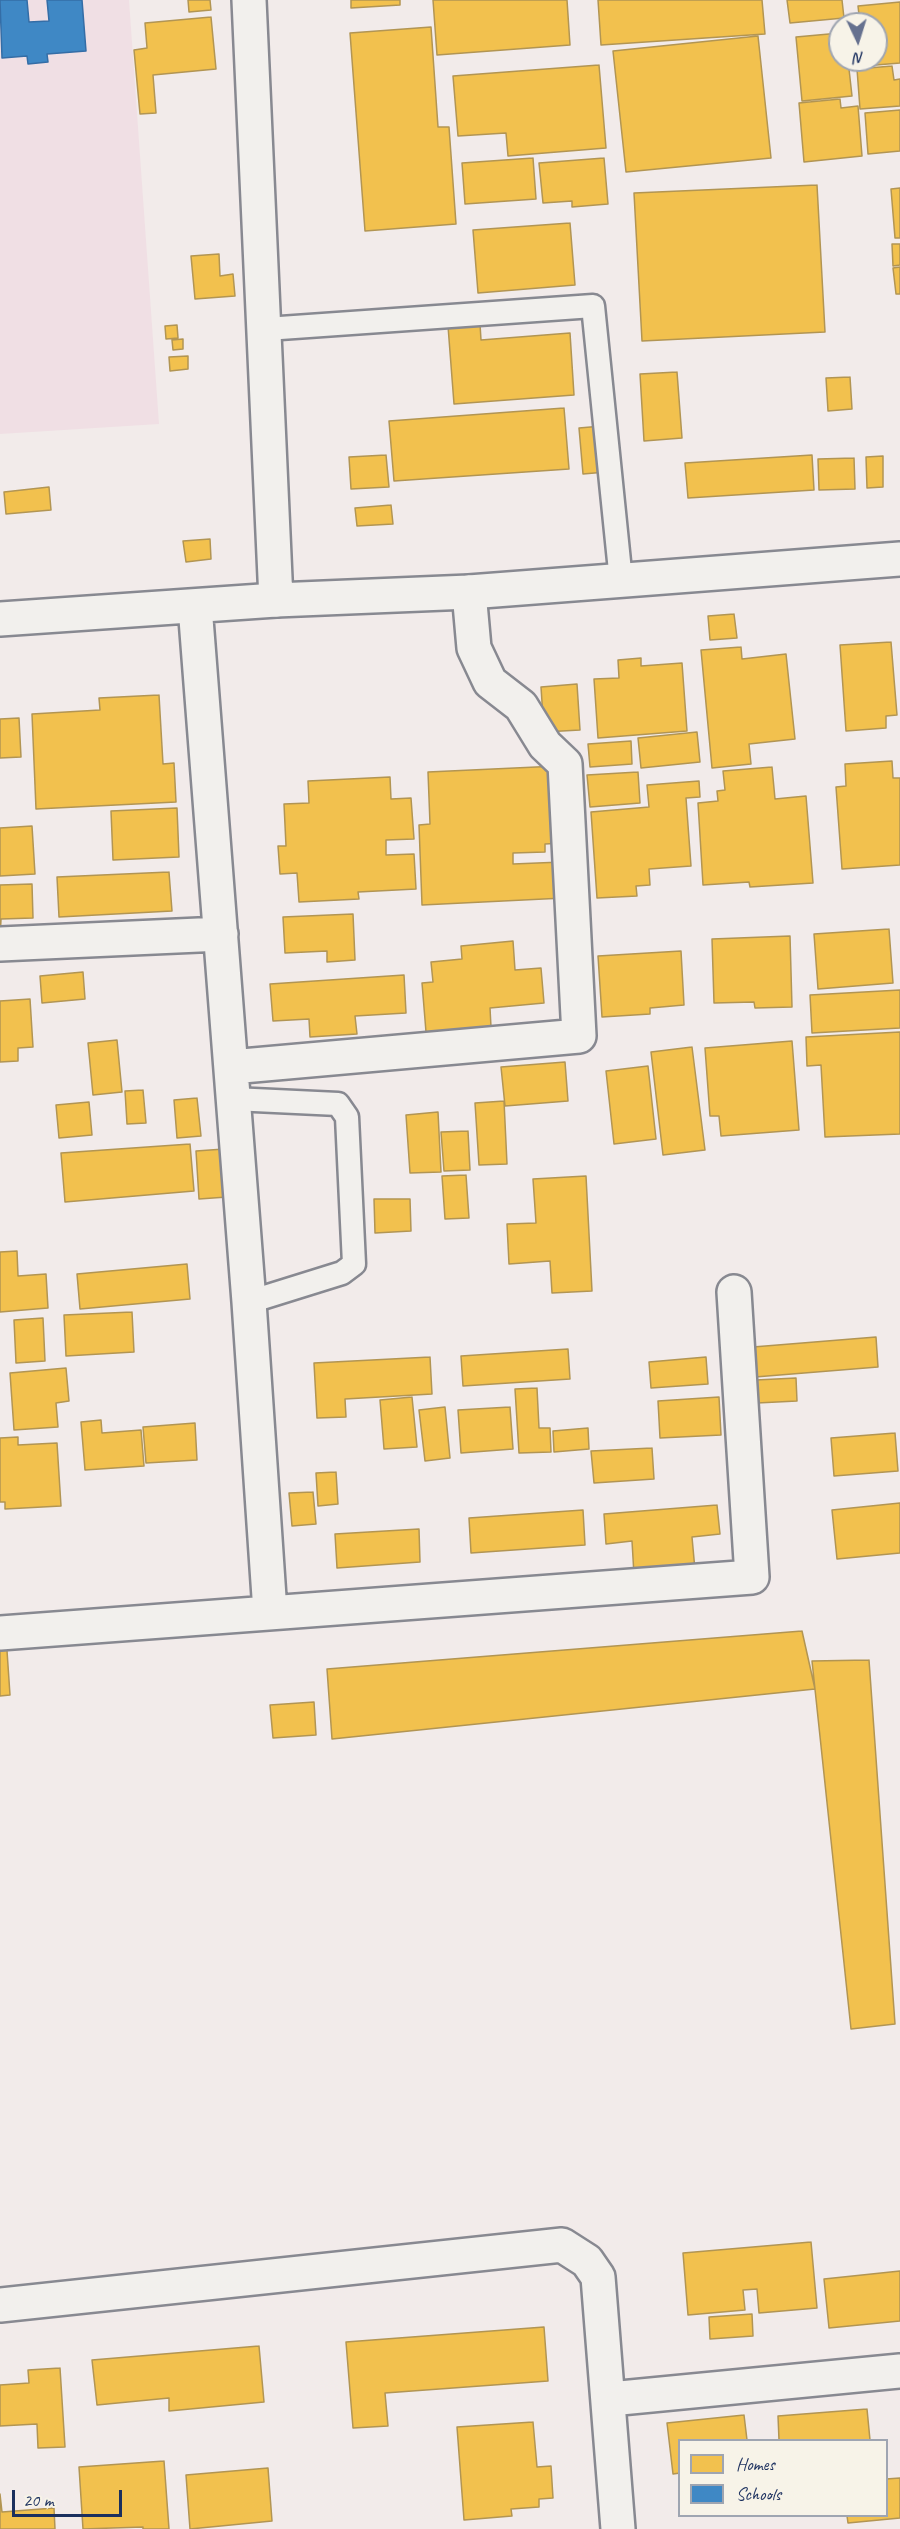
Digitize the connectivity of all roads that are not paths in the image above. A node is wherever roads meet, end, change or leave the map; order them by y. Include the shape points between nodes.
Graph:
1 (249, 0) edge
2 (266, 329) junction
3 (900, 559) edge
4 (621, 582) junction
5 (469, 592) junction
6 (276, 600) junction
7 (195, 606) junction
8 (0, 619) edge
9 (221, 934) junction
10 (0, 944) edge
11 (231, 1067) junction
12 (233, 1099) junction
13 (734, 1292) dead end
14 (249, 1302) junction
15 (270, 1612) junction
16 (0, 1633) edge
17 (0, 2305) edge
18 (900, 2371) edge
19 (610, 2399) junction
20 (618, 2529) edge

1 - 2 street
2 - 4 lane via 594,306
2 - 6 street
3 - 4 street
4 - 5 street
5 - 6 street
5 - 11 street via 474,648 490,682 521,706 545,745 565,764 579,1036
6 - 7 street
7 - 8 street
7 - 9 street
9 - 10 street
9 - 11 street
11 - 12 street
12 - 14 street
12 - 14 lane via 338,1104 347,1118 354,1264 342,1273
13 - 15 street via 752,1577
14 - 15 street
15 - 16 street
17 - 19 street via 562,2245 587,2261 598,2277
18 - 19 street
19 - 20 street

